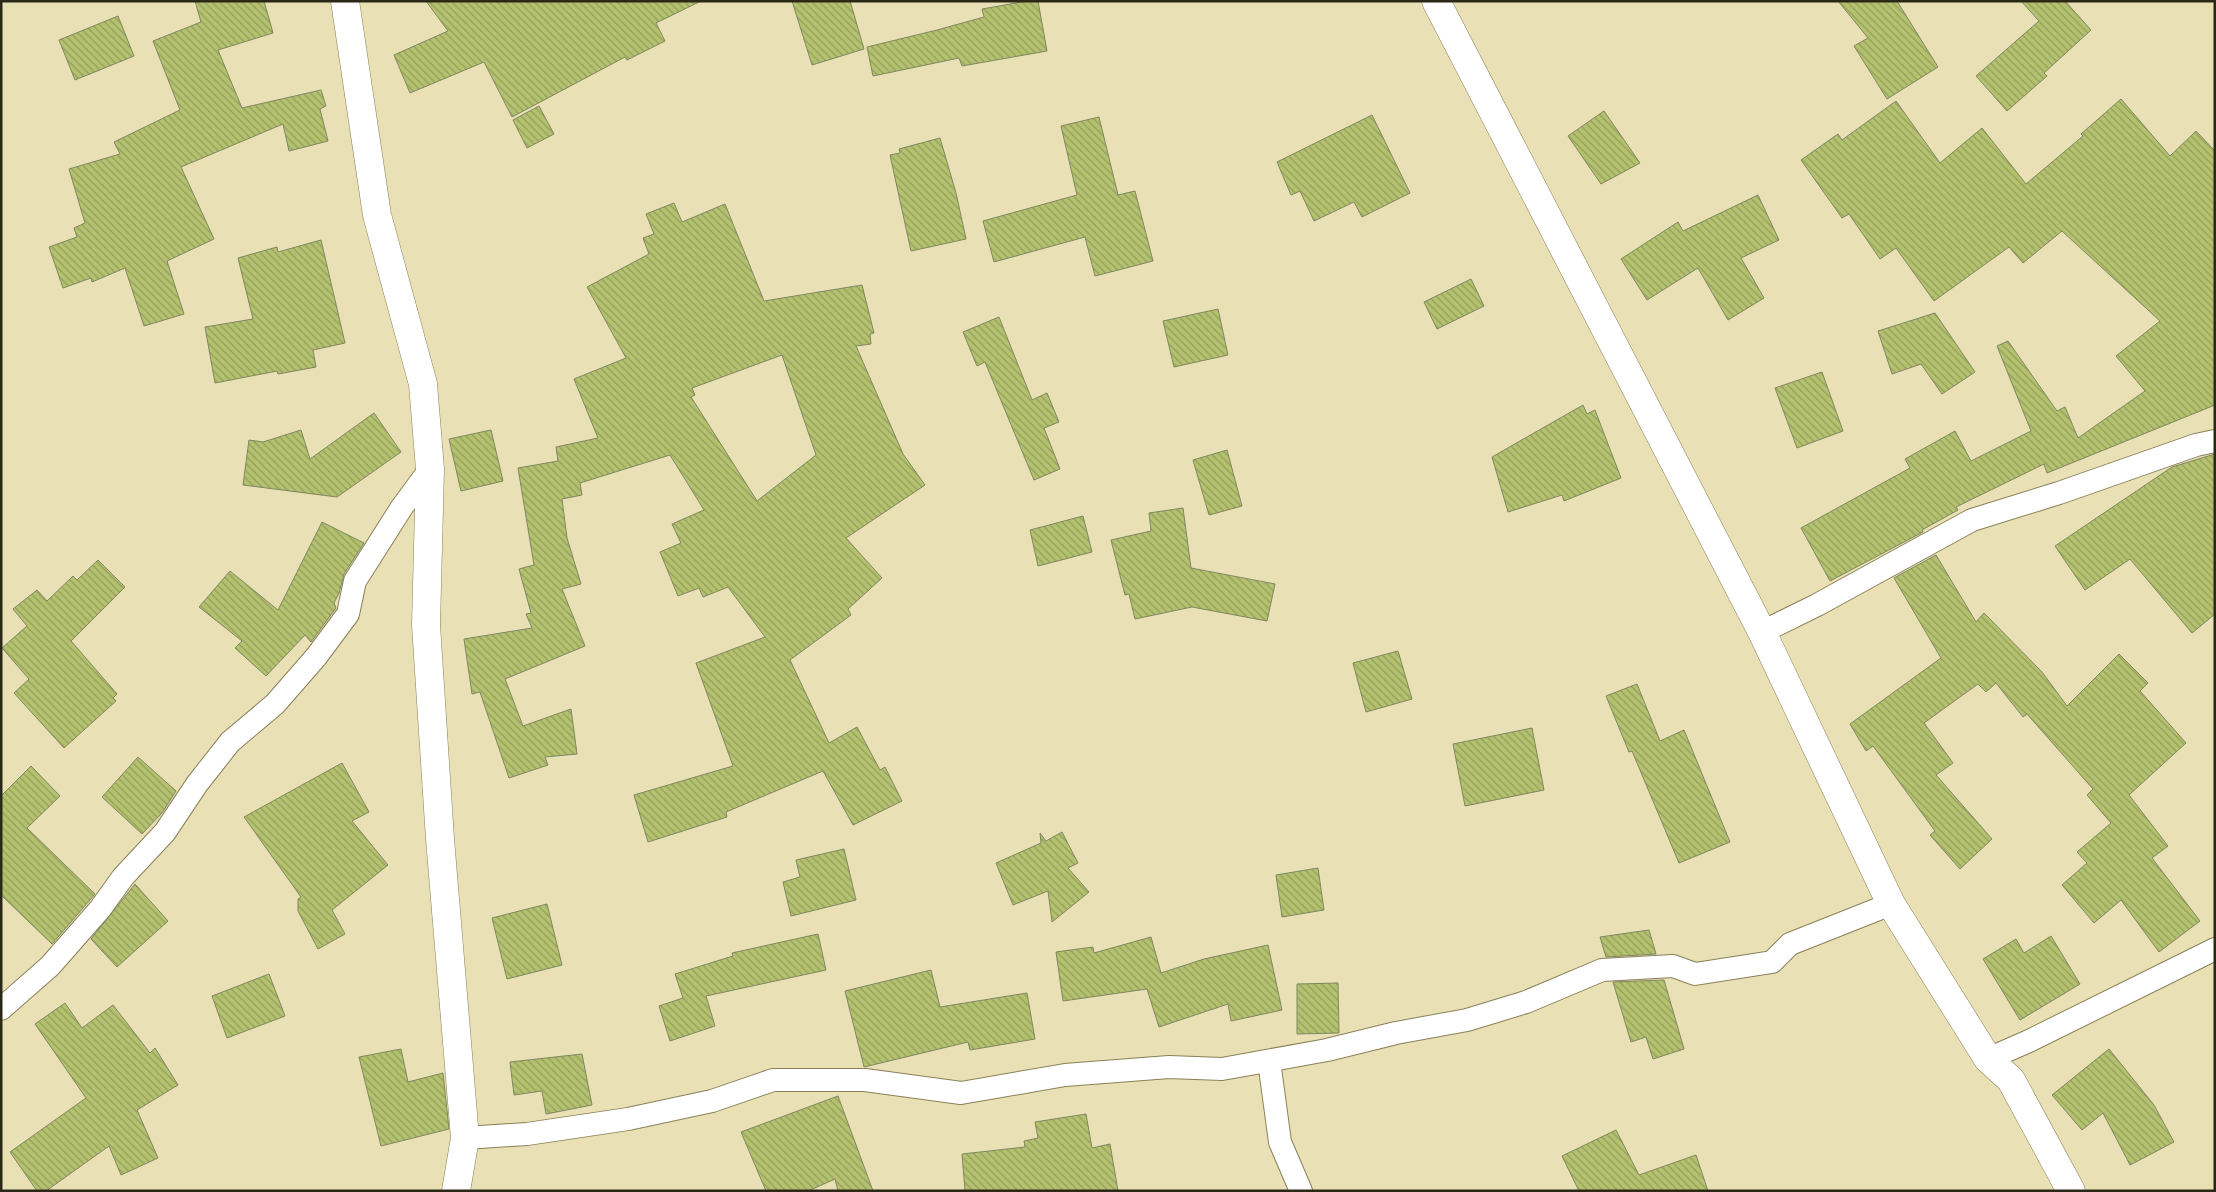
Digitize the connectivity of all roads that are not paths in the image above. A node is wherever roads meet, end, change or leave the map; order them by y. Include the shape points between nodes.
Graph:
1 (345, 1) edge
2 (1436, 1) edge
3 (2215, 441) edge
4 (430, 469) junction
5 (1762, 632) junction
6 (1891, 904) junction
7 (2215, 949) edge
8 (1, 1009) edge
9 (1988, 1059) junction
10 (1269, 1061) junction
11 (465, 1138) junction
12 (456, 1191) edge
13 (1301, 1191) edge
14 (2071, 1191) edge

1 - 4 street via 377,215 423,384
2 - 5 street
3 - 5 lane via 1972,520 1818,605
4 - 8 lane via 355,581 348,614 316,657 275,704 230,742 165,832 123,876 100,909 50,966
4 - 11 street via 426,625
5 - 6 street
6 - 9 street
6 - 10 lane via 1790,944 1772,962 1696,974 1673,966 1602,970 1526,1002 1467,1020
7 - 9 lane
9 - 14 street via 2011,1080
10 - 11 lane via 1222,1069 1169,1067 1065,1075 961,1094 865,1080 773,1080 712,1101 628,1119 527,1134
10 - 13 lane via 1280,1142
11 - 12 street

